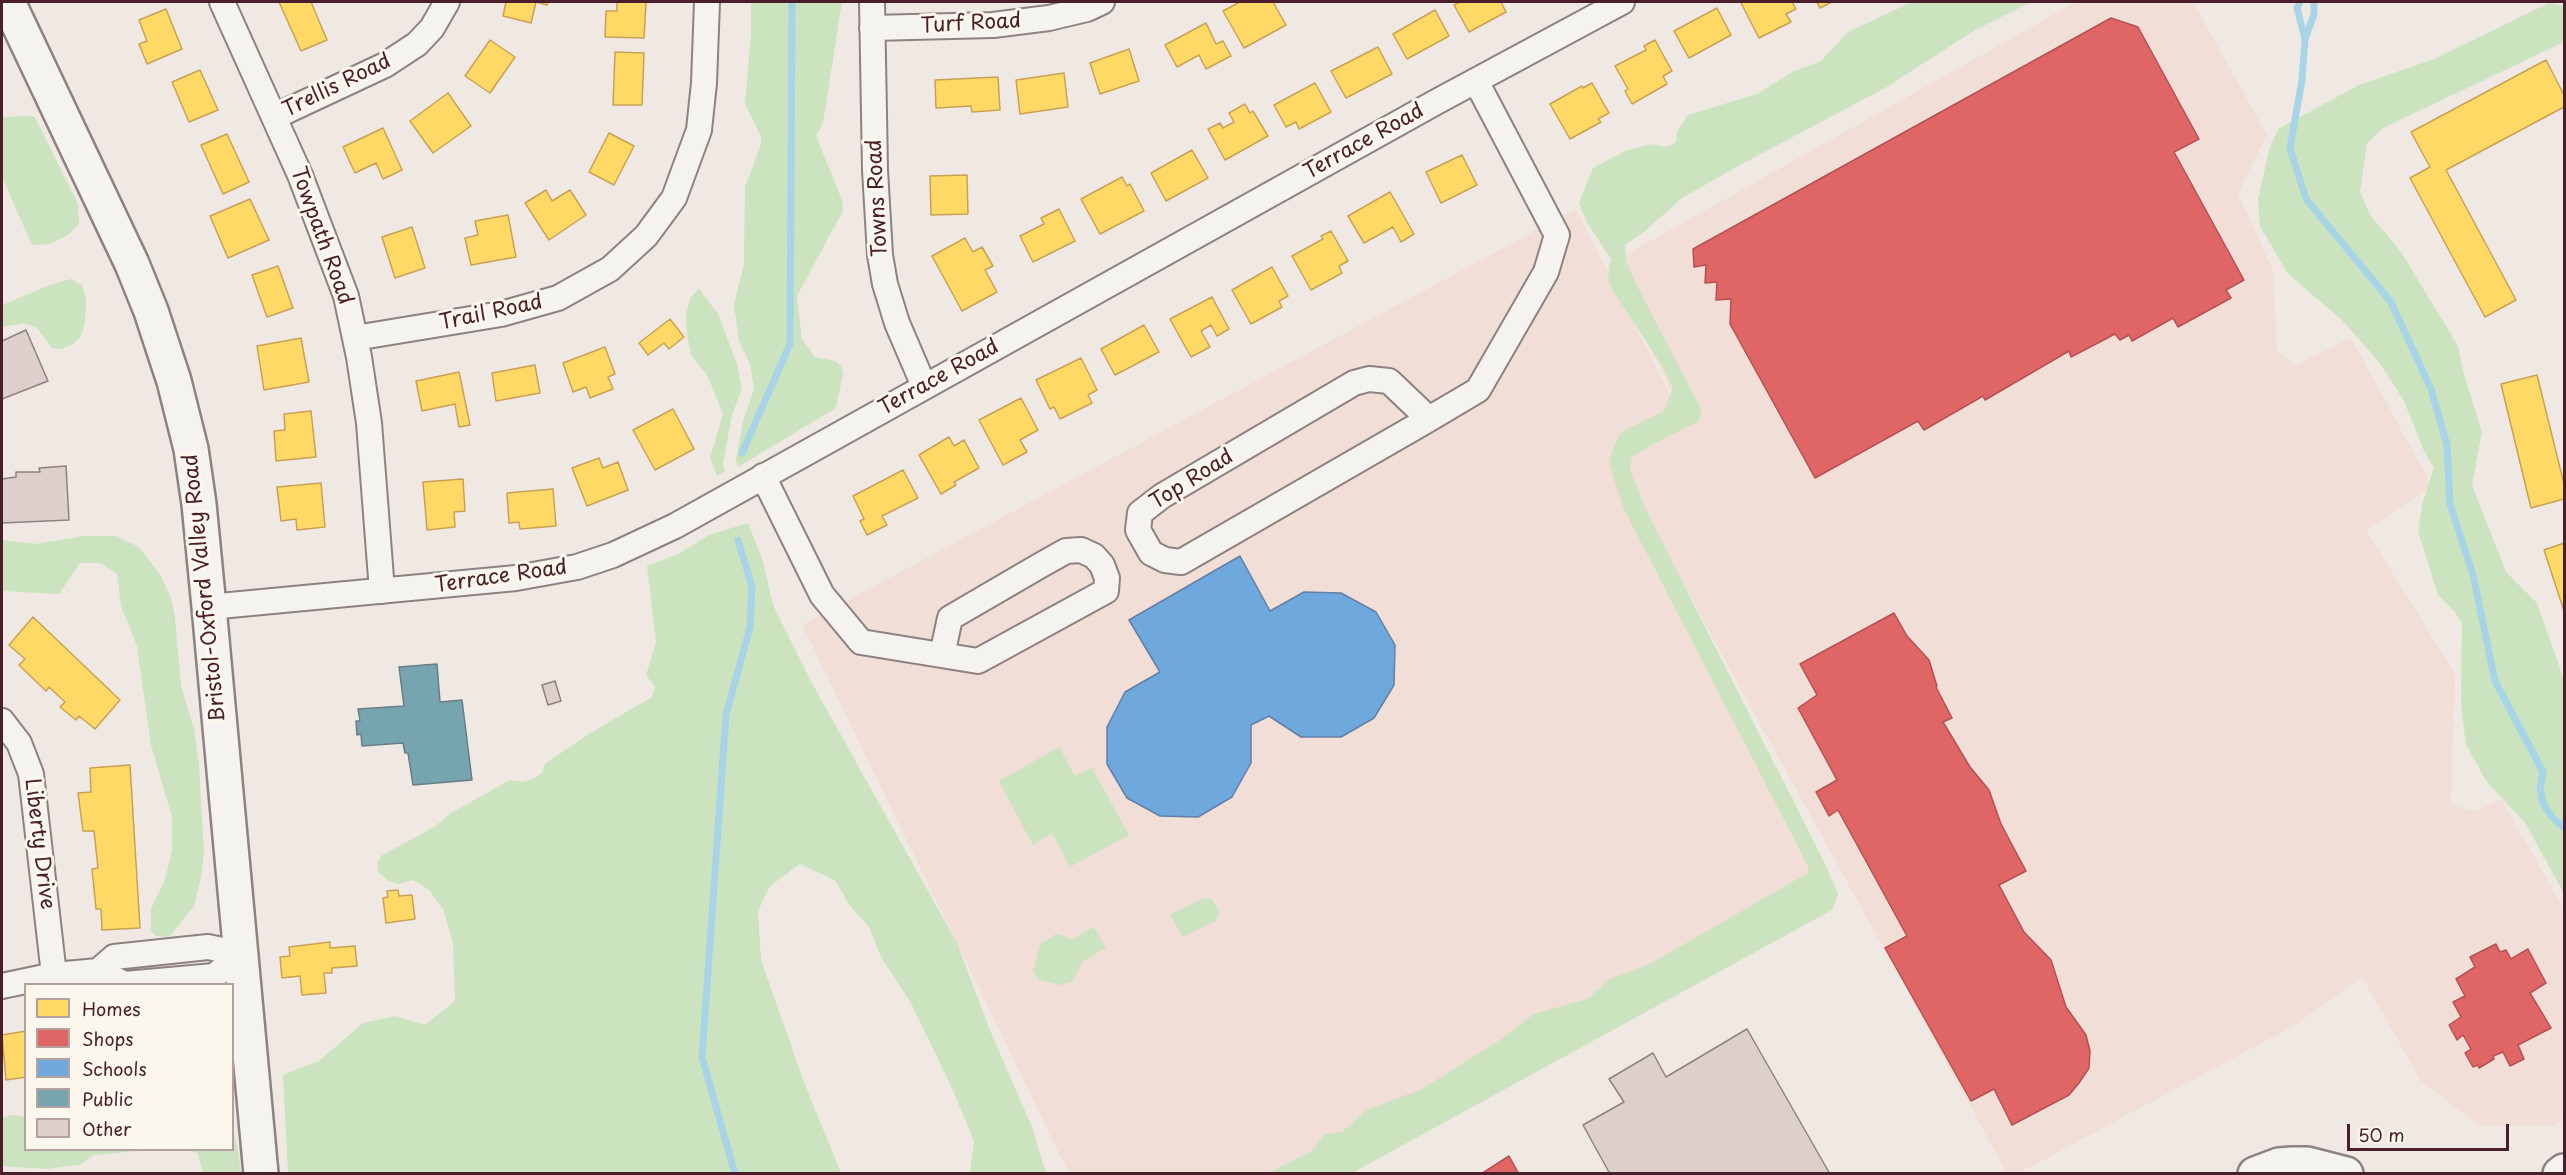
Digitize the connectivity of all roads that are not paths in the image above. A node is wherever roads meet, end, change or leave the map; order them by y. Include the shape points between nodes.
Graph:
1 (8, 2) edge
2 (222, 2) edge
3 (447, 2) edge
4 (707, 2) edge
5 (872, 2) edge
6 (1102, 2) edge
7 (1622, 2) edge
8 (872, 27) junction
9 (1476, 81) junction
10 (274, 117) junction
11 (355, 338) junction
12 (924, 386) junction
13 (1429, 419) junction
14 (763, 476) junction
15 (382, 591) junction
16 (209, 607) junction
17 (942, 655) junction
18 (2, 721) edge
19 (242, 954) junction
20 (54, 975) junction
21 (124, 983) edge
22 (137, 983) edge
23 (2, 986) edge
24 (2565, 1171) edge
25 (261, 1173) edge
26 (2255, 1173) edge
27 (2346, 1173) edge
28 (2560, 1173) edge

1 - 16 main road, Bristol-Oxford Valley Road via 118,230 151,311 191,449
2 - 10 street, Towpath Road
3 - 10 street, Trellis Road via 417,44 386,65
4 - 11 street, Trail Road via 699,130 674,198 646,236 610,269 558,298 501,314
5 - 8 street, Towns Road
6 - 8 street, Turf Road via 1049,18 993,25
7 - 9 street, Terrace Road
8 - 12 street, Towns Road via 880,255 897,323
9 - 12 street, Terrace Road
9 - 13 street, Top Road via 1557,235 1545,272 1478,390
10 - 11 street, Towpath Road via 337,268
11 - 15 street, Towpath Road via 369,423
12 - 14 street, Terrace Road
13 - 13 street, Top Road via 1389,381 1369,379 1354,383 1162,496 1140,513 1138,530 1151,553 1181,562
14 - 15 street, Terrace Road via 675,526 577,567 516,578
14 - 17 street via 822,595 861,642
15 - 16 street, Terrace Road
16 - 19 main road, Bristol-Oxford Valley Road
17 - 17 street via 978,661 1106,591 1102,565 1081,550 1066,551 1041,564 950,618
18 - 20 street, Liberty Drive via 19,743 31,774
19 - 22 street via 214,976
19 - 25 main road, Bristol-Oxford Valley Road
20 - 21 street via 98,971
20 - 23 street
24 - 28 main road
26 - 27 main road via 2292,1164

